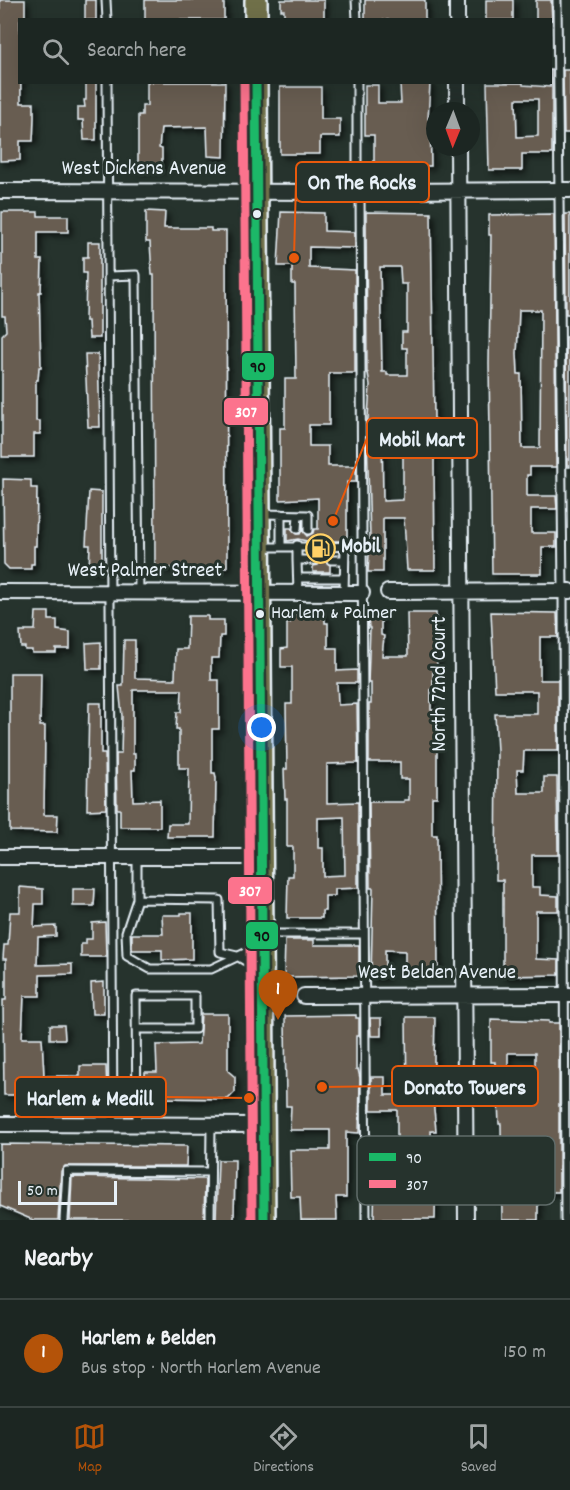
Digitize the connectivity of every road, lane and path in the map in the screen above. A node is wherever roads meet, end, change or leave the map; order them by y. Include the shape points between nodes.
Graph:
1 (106, 0) edge
2 (256, 0) edge
3 (357, 0) edge
4 (457, 0) edge
5 (557, 0) edge
6 (106, 18) edge
7 (256, 18) edge
8 (357, 18) edge
9 (457, 18) edge
10 (107, 84) edge
11 (256, 84) edge
12 (357, 84) edge
13 (457, 84) edge
14 (457, 102) edge
15 (458, 156) edge
16 (458, 190) junction
17 (565, 190) edge
18 (0, 191) edge
19 (107, 191) junction
20 (386, 191) dead end
21 (257, 192) junction
22 (359, 192) junction
23 (108, 276) junction
24 (259, 514) junction
25 (281, 514) junction
26 (298, 515) junction
27 (297, 529) dead end
28 (308, 530) dead end
29 (297, 545) junction
30 (308, 546) dead end
31 (259, 547) junction
32 (281, 547) junction
33 (331, 547) dead end
34 (297, 560) junction
35 (315, 560) dead end
36 (331, 560) dead end
37 (344, 560) junction
38 (297, 578) junction
39 (344, 578) junction
40 (0, 592) edge
41 (388, 592) dead end
42 (461, 592) junction
43 (566, 592) edge
44 (110, 593) junction
45 (139, 593) junction
46 (298, 593) junction
47 (344, 593) junction
48 (362, 593) junction
49 (260, 594) junction
50 (0, 857) edge
51 (112, 857) junction
52 (137, 857) junction
53 (261, 857) junction
54 (137, 899) junction
55 (364, 934) junction
56 (262, 940) junction
57 (237, 956) junction
58 (262, 971) junction
59 (464, 995) junction
60 (567, 995) edge
61 (304, 996) dead end
62 (365, 996) junction
63 (136, 1029) junction
64 (0, 1124) edge
65 (113, 1125) junction
66 (138, 1125) junction
67 (210, 1125) junction
68 (263, 1125) junction
69 (366, 1136) edge
70 (465, 1136) edge
71 (210, 1172) junction
72 (366, 1205) edge
73 (466, 1205) edge
74 (64, 1220) edge
75 (210, 1220) edge
76 (264, 1220) edge
77 (366, 1220) edge
78 (466, 1220) edge
79 (565, 1220) edge

1 - 6 lane
2 - 7 main road
3 - 8 lane
4 - 9 street
5 - 17 lane
10 - 19 lane
11 - 21 main road
12 - 22 lane
13 - 14 street
15 - 16 street, North 72nd Court
16 - 17 street
16 - 20 street
16 - 42 street, North 72nd Court
17 - 43 lane
18 - 19 street, West Dickens Avenue
19 - 21 street, West Dickens Avenue
19 - 23 lane
21 - 22 street, West Dickens Avenue
21 - 24 main road
22 - 48 lane
23 - 44 lane
23 - 45 lane via 136,275
24 - 25 lane
24 - 31 main road
25 - 26 lane
25 - 32 lane
26 - 27 lane
26 - 28 lane via 308,515
29 - 30 lane
29 - 32 lane
29 - 34 lane
31 - 32 lane
31 - 49 main road
33 - 37 lane via 345,546
34 - 35 lane
34 - 38 lane
36 - 37 lane
37 - 39 lane
38 - 39 lane
38 - 46 lane
39 - 47 lane
40 - 44 street, West Palmer Street
41 - 42 street
42 - 43 street
42 - 59 street, North 72nd Court
43 - 60 lane
44 - 45 street, West Palmer Street
44 - 51 lane
45 - 49 street, West Palmer Street
46 - 47 street, West Palmer Street
46 - 49 street, West Palmer Street
47 - 48 street, West Palmer Street
48 - 55 lane
49 - 53 main road
50 - 51 street
51 - 52 street
51 - 65 lane
52 - 53 street
52 - 54 lane
53 - 56 main road
54 - 57 lane via 219,900 220,952
54 - 57 lane via 126,932 127,956 150,969 211,969
55 - 56 lane
55 - 62 lane
56 - 57 lane
56 - 58 main road
57 - 58 lane
58 - 68 main road
59 - 60 street, West Belden Avenue
59 - 62 street, West Belden Avenue
59 - 70 street, North 72nd Court
60 - 79 lane
61 - 62 street, West Belden Avenue
62 - 69 lane
63 - 63 lane via 195,1029 195,996 136,996
63 - 66 lane
64 - 65 street
65 - 66 street
66 - 67 street
67 - 68 street
67 - 71 lane
68 - 76 main road
71 - 74 lane via 67,1170
71 - 75 lane
72 - 77 lane
73 - 78 street, North 72nd Court

